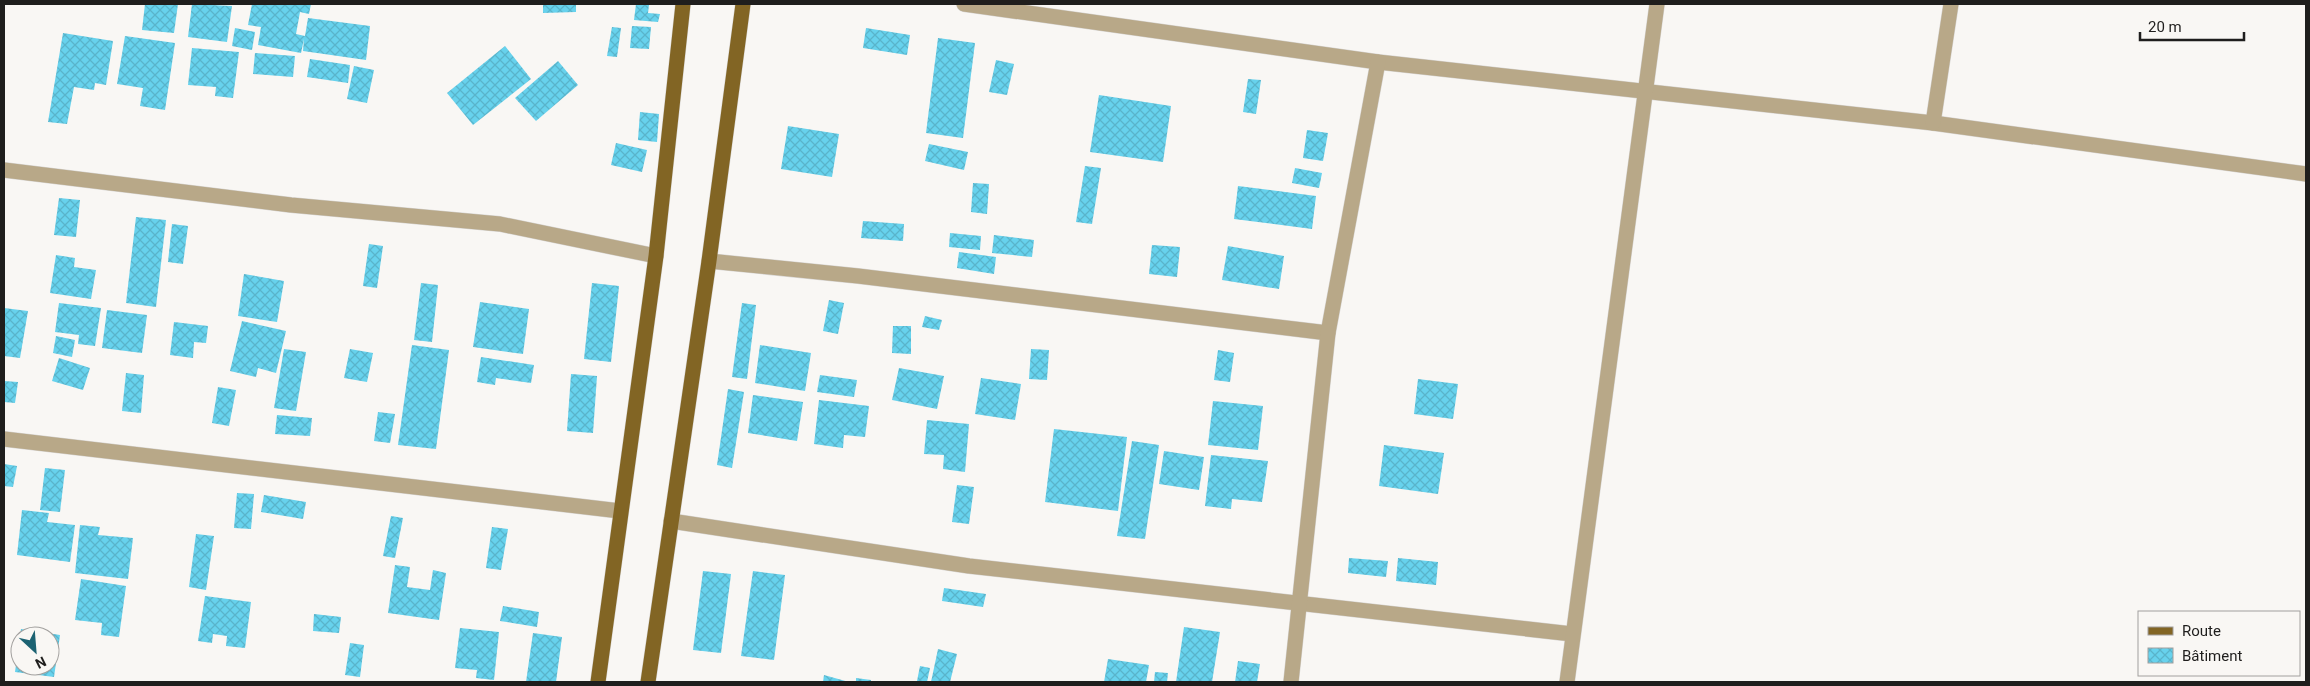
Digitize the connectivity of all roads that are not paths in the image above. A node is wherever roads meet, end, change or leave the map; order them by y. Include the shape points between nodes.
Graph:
1 (683, 4) edge
2 (743, 4) edge
3 (964, 4) edge
4 (1657, 4) edge
5 (1951, 4) edge
6 (1034, 8) edge
7 (1378, 62) junction
8 (1646, 90) junction
9 (1933, 123) junction
10 (4, 170) edge
11 (2306, 174) edge
12 (656, 256) junction
13 (709, 262) junction
14 (1328, 333) junction
15 (4, 439) edge
16 (620, 511) junction
17 (672, 521) junction
18 (1298, 603) junction
19 (1572, 634) junction
20 (598, 682) edge
21 (648, 682) edge
22 (1291, 682) edge
23 (1567, 682) edge

1 - 12 main road
2 - 13 main road
3 - 6 street
4 - 8 street
5 - 9 street
6 - 7 street
7 - 8 street
7 - 14 street
8 - 9 street
8 - 19 street
9 - 11 street
10 - 12 street via 291,205 500,224
12 - 16 main road
13 - 14 street via 858,276
13 - 17 main road
14 - 18 street
15 - 16 street
16 - 20 main road
17 - 18 street via 969,566
17 - 21 main road
18 - 19 street
18 - 22 street
19 - 23 street

